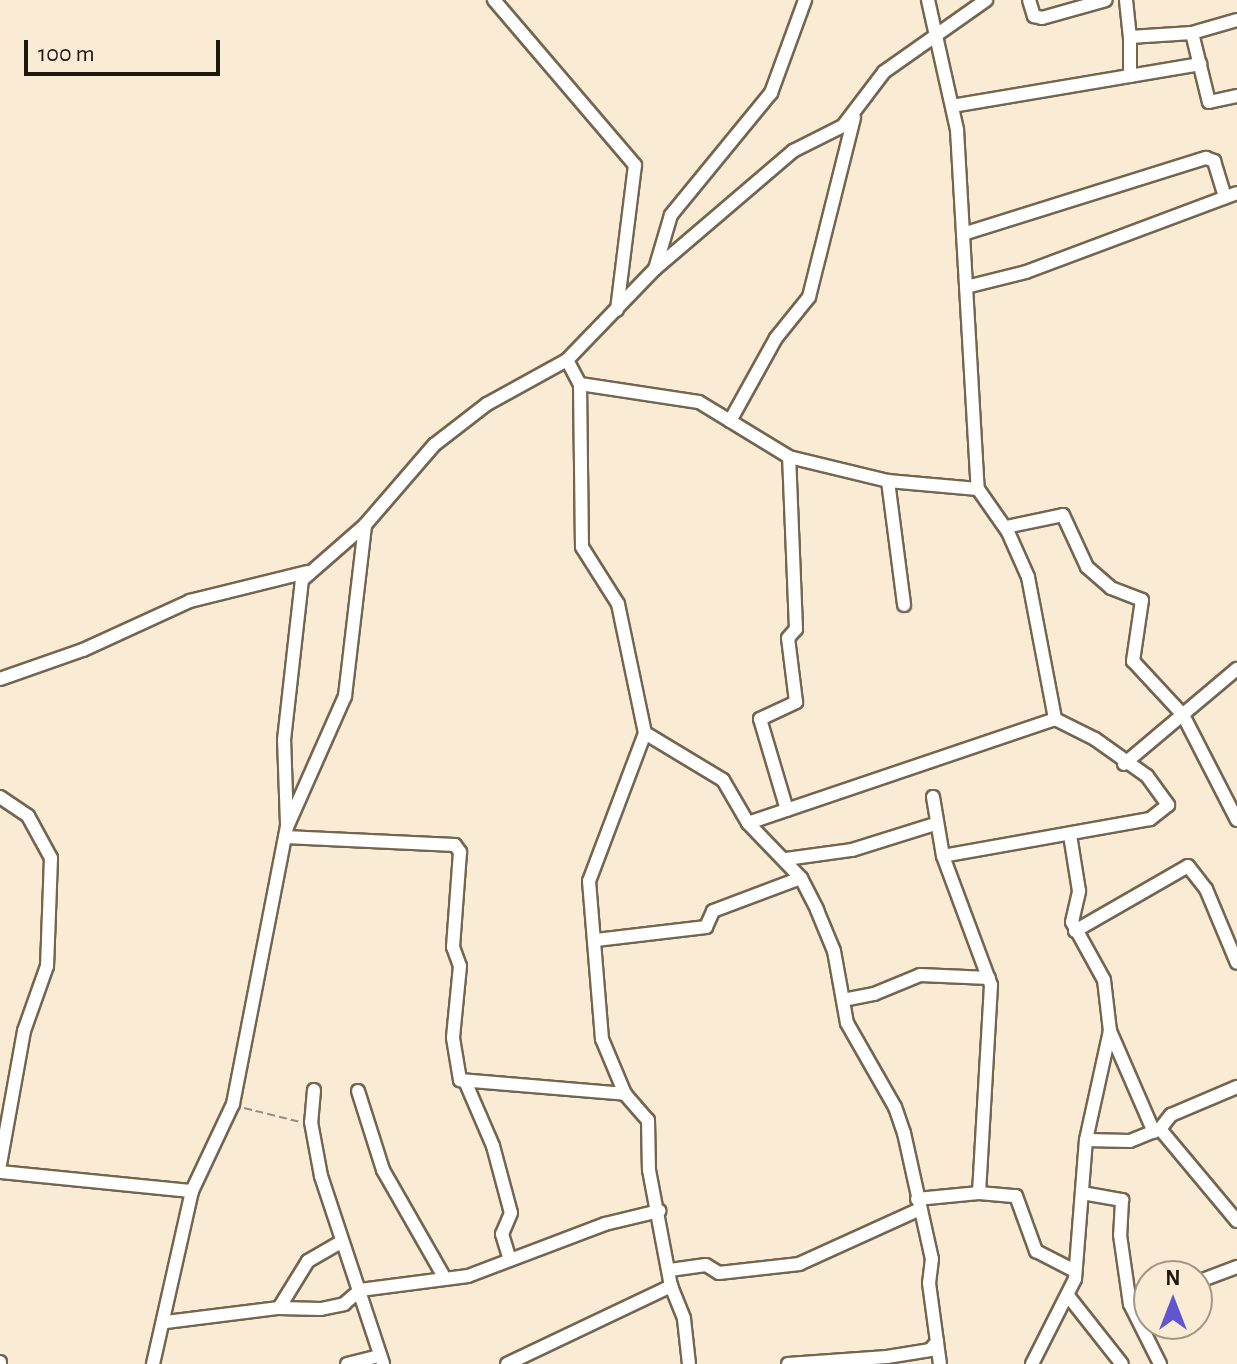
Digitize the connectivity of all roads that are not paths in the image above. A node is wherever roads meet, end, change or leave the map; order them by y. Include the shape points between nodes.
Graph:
1 (494, 0) edge
2 (805, 0) edge
3 (928, 0) edge
4 (986, 0) edge
5 (1029, 0) edge
6 (1106, 0) edge
7 (1126, 0) edge
8 (1237, 20) edge
9 (1192, 33) junction
10 (937, 37) junction
11 (1130, 37) junction
12 (1200, 64) junction
13 (1130, 76) junction
14 (1237, 96) edge
15 (858, 103) junction
16 (952, 106) junction
17 (1231, 195) edge
18 (963, 234) junction
19 (655, 269) junction
20 (966, 287) junction
21 (617, 310) junction
22 (567, 360) junction
23 (580, 384) junction
24 (730, 421) junction
25 (789, 457) junction
26 (888, 481) junction
27 (978, 489) junction
28 (365, 525) junction
29 (1006, 527) junction
30 (307, 572) junction
31 (904, 605) dead end
32 (1237, 669) edge
33 (0, 679) edge
34 (1183, 715) junction
35 (1055, 719) junction
36 (645, 733) junction
37 (1124, 764) junction
38 (0, 797) edge
39 (933, 797) dead end
40 (787, 810) junction
41 (1237, 820) edge
42 (748, 823) junction
43 (935, 824) junction
44 (286, 832) junction
45 (1070, 835) junction
46 (943, 856) junction
47 (786, 859) junction
48 (801, 878) junction
49 (1075, 931) junction
50 (596, 940) junction
51 (1237, 963) edge
52 (989, 978) junction
53 (843, 1000) junction
54 (1110, 1031) junction
55 (465, 1081) junction
56 (1237, 1087) edge
57 (314, 1090) dead end
58 (358, 1091) dead end
59 (625, 1094) junction
60 (1157, 1130) junction
61 (1086, 1140) junction
62 (0, 1164) edge
63 (0, 1172) edge
64 (192, 1191) junction
65 (979, 1193) junction
66 (1082, 1193) junction
67 (918, 1204) junction
68 (659, 1211) junction
69 (1237, 1221) edge
70 (342, 1241) junction
71 (510, 1260) junction
72 (1237, 1267) edge
73 (670, 1270) junction
74 (1075, 1271) junction
75 (1213, 1276) edge
76 (444, 1277) junction
77 (671, 1286) junction
78 (360, 1290) junction
79 (1069, 1297) junction
80 (1133, 1306) edge
81 (279, 1308) junction
82 (166, 1322) junction
83 (1148, 1340) edge
84 (937, 1342) junction
85 (382, 1360) edge
86 (153, 1364) edge
87 (347, 1364) edge
88 (507, 1364) edge
89 (689, 1364) edge
90 (788, 1364) edge
91 (940, 1364) edge
92 (1032, 1364) edge
93 (1122, 1364) edge
94 (1160, 1364) edge

1 - 21 street via 635,165
2 - 19 street via 771,93 671,215
3 - 10 street
4 - 10 street
5 - 6 street via 1034,16 1042,18
7 - 11 street
8 - 9 street
9 - 11 street
9 - 12 street
10 - 15 street via 884,72
10 - 16 street
11 - 13 street
12 - 13 street
12 - 14 street via 1209,102
13 - 16 street
15 - 19 street via 843,126 793,151
15 - 24 street via 809,297 776,338
16 - 18 street
17 - 18 street via 1214,161 1206,158
17 - 20 street via 1026,272
18 - 20 street
19 - 21 street
20 - 27 street
21 - 22 street
22 - 23 street
22 - 28 street via 487,404 434,445
23 - 24 street via 695,401
23 - 36 street via 582,547 618,604
24 - 25 street
25 - 26 street
25 - 40 street via 796,629 788,638 796,702 760,719
26 - 27 street
26 - 31 street
27 - 29 street
28 - 30 street
28 - 44 street via 344,701
29 - 34 street via 1063,515 1087,567 1111,588 1142,600 1133,661
29 - 35 street via 1028,577
30 - 33 street via 190,601 83,650
30 - 44 street via 299,598 284,740
32 - 34 street
34 - 37 street
34 - 41 street
35 - 37 street via 1095,739
35 - 40 street
36 - 42 street via 723,780
36 - 50 street via 629,787 591,873
37 - 45 street via 1161,789 1167,810 1150,819
38 - 62 street via 35,825 51,858 51,872 47,966 24,1031
39 - 43 street
40 - 42 street
42 - 47 street via 767,847
43 - 46 street
43 - 47 street via 852,850
44 - 55 street via 459,847 453,947 460,966 453,1038 459,1077
44 - 64 street via 233,1104
45 - 46 street
45 - 49 street via 1079,891
46 - 52 street
47 - 48 street
48 - 50 street via 713,911 706,927
48 - 53 street via 834,951
49 - 51 street via 1188,866 1206,889
49 - 54 street via 1104,980
50 - 59 street via 602,1039
52 - 53 street via 920,975
52 - 65 street
53 - 67 street via 847,1023 895,1107
54 - 60 street
54 - 61 street
55 - 59 street
55 - 71 street via 493,1146 511,1213 502,1234
56 - 60 street via 1171,1115
57 - 70 street via 312,1127
58 - 76 street via 383,1170
59 - 68 street via 648,1120 649,1170
60 - 61 street via 1120,1142
60 - 69 street
61 - 66 street
63 - 64 street
64 - 82 street
65 - 67 street
65 - 74 street via 1017,1198 1036,1251
66 - 74 street
66 - 80 street via 1122,1200 1120,1235
67 - 73 street via 799,1264 719,1273 706,1265
67 - 84 street via 932,1259 929,1283
68 - 71 street via 605,1224
68 - 73 street
70 - 78 street
70 - 81 street via 308,1261
71 - 76 street via 468,1276
72 - 75 street
73 - 77 street
74 - 79 street
76 - 78 street
77 - 88 street
77 - 89 street via 684,1319
78 - 81 street via 334,1307
78 - 85 street
79 - 92 street
79 - 93 street
81 - 82 street
82 - 86 street
83 - 94 street
84 - 90 street via 930,1350 901,1355
84 - 91 street
85 - 87 street

